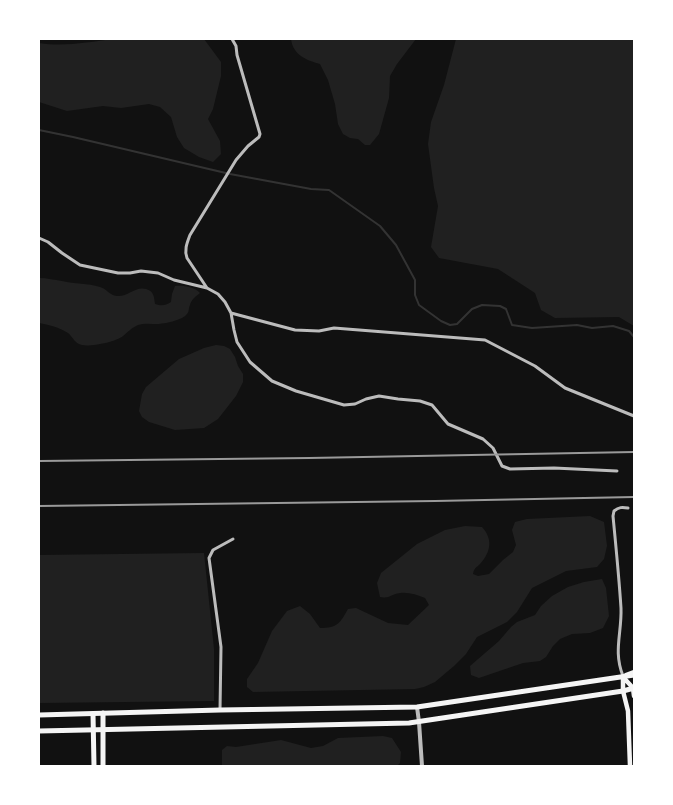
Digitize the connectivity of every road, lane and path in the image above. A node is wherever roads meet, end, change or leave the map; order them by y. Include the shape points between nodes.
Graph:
1 (232, 39) edge
2 (39, 238) edge
3 (207, 288) junction
4 (231, 313) junction
5 (634, 416) edge
6 (617, 471) dead end
7 (628, 508) dead end
8 (233, 539) dead end
9 (634, 673) edge
10 (623, 677) junction
11 (634, 688) edge
12 (623, 691) junction
13 (634, 696) edge
14 (417, 707) junction
15 (220, 710) junction
16 (103, 713) junction
17 (93, 714) junction
18 (39, 715) edge
19 (419, 722) junction
20 (94, 730) junction
21 (103, 730) junction
22 (39, 731) edge
23 (94, 766) edge
24 (103, 766) edge
25 (422, 766) edge
26 (630, 766) edge

1 - 3 street via 260,134 236,160 187,243 187,258
2 - 3 street via 80,265 118,273 130,274 141,270 158,273
3 - 4 street via 218,294
4 - 5 street via 295,330 334,328 485,340 536,366 565,388
4 - 6 street via 237,342 250,362 283,386 344,404 379,396 432,405 448,424 483,439 502,466 510,469
7 - 10 street via 616,509 613,516 621,610 618,651
8 - 15 street via 213,550 209,558 221,647
9 - 10 main road
10 - 11 main road
10 - 12 main road
10 - 14 main road
11 - 12 main road
11 - 13 main road
12 - 19 main road
12 - 26 main road via 628,711
14 - 15 main road
14 - 19 street
15 - 16 main road
16 - 17 main road
16 - 21 main road
17 - 18 main road
17 - 20 main road
19 - 21 main road
19 - 25 street
20 - 21 main road
20 - 22 main road
20 - 23 main road
21 - 24 main road

